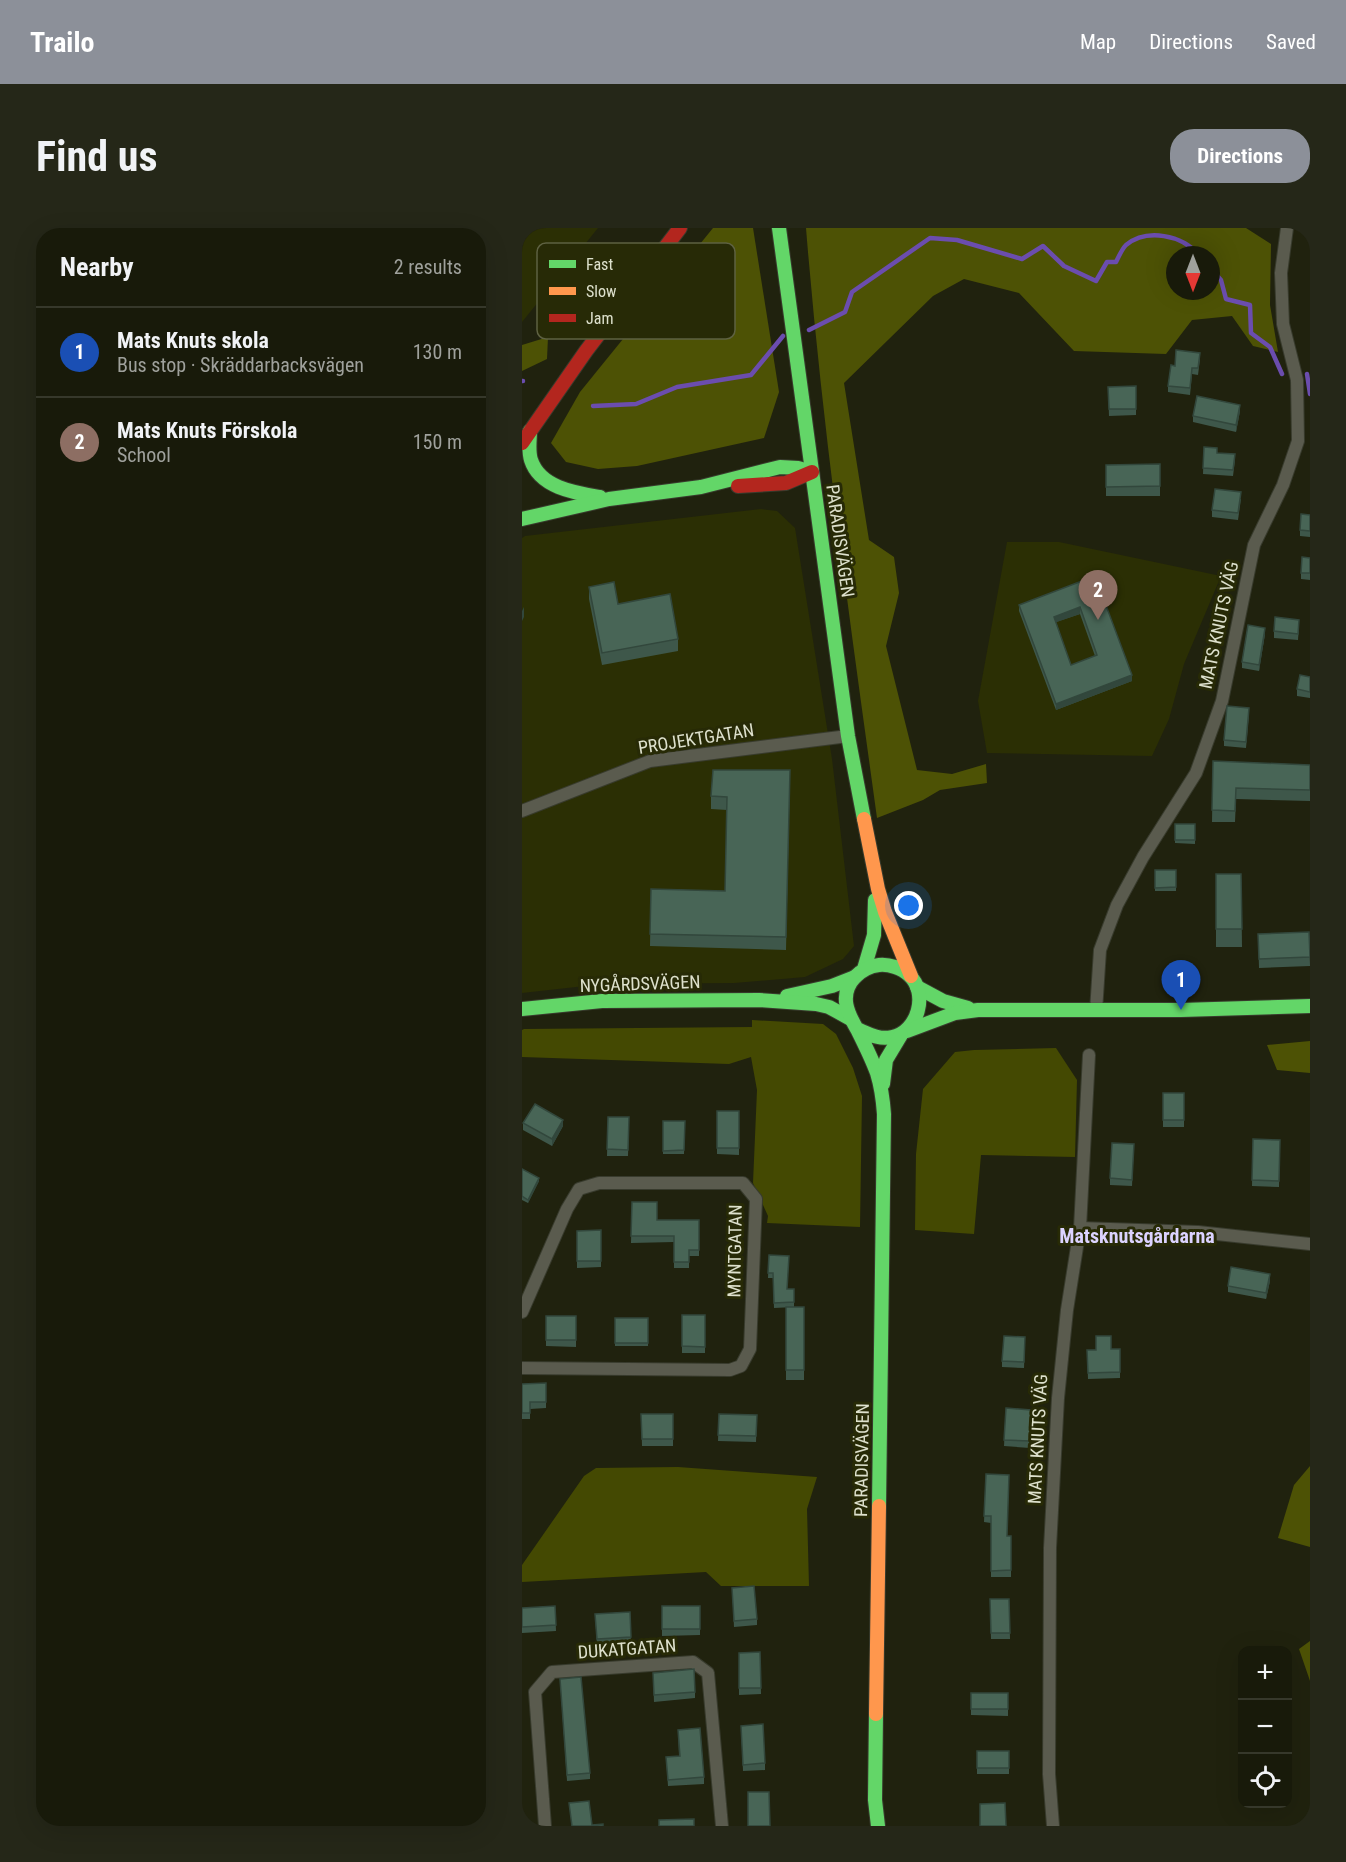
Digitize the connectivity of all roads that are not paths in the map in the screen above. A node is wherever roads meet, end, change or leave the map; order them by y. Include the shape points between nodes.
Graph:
1 (667, 228) edge
2 (680, 228) edge
3 (780, 228) edge
4 (1287, 228) edge
5 (656, 243) edge
6 (669, 243) edge
7 (582, 339) edge
8 (595, 339) edge
9 (526, 426) edge
10 (522, 443) edge
11 (812, 472) junction
12 (609, 499) junction
13 (522, 519) edge
14 (848, 736) junction
15 (522, 811) edge
16 (871, 857) junction
17 (860, 973) junction
18 (914, 981) junction
19 (759, 1000) junction
20 (1310, 1006) edge
21 (522, 1009) edge
22 (978, 1010) junction
23 (1096, 1011) junction
24 (853, 1024) junction
25 (904, 1033) junction
26 (1089, 1055) dead end
27 (882, 1094) junction
28 (1080, 1228) junction
29 (1310, 1244) edge
30 (522, 1312) edge
31 (522, 1368) edge
32 (545, 1826) edge
33 (722, 1826) edge
34 (878, 1826) edge
35 (1053, 1826) edge

1 - 5 main road
2 - 6 main road
3 - 11 main road, PARADISVÄGEN
4 - 23 street, MATS KNUTS VÄG via 1281,273 1283,324 1297,380 1298,441 1283,485 1254,545 1222,701 1196,773 1122,895 1100,950
7 - 9 main road
8 - 9 main road
9 - 10 main road
9 - 12 main road via 533,465 544,477 575,492
11 - 12 main road via 780,467 701,487
11 - 14 main road, PARADISVÄGEN
12 - 13 main road
14 - 15 street, PROJEKTGATAN via 650,761
14 - 16 main road, PARADISVÄGEN
16 - 17 main road, PARADISVÄGEN via 876,924 874,945
16 - 18 main road, PARADISVÄGEN via 885,912
17 - 18 main road via 876,965 889,965 900,968
17 - 19 main road, NYGÅRDSVÄGEN via 810,992
17 - 24 main road via 846,997
18 - 22 main road via 943,1001
18 - 25 main road via 920,1011
19 - 21 main road, NYGÅRDSVÄGEN via 602,1001
19 - 24 main road, NYGÅRDSVÄGEN via 829,1007
20 - 23 main road
22 - 23 main road
22 - 25 main road via 955,1013
24 - 25 main road via 878,1039
24 - 27 main road, PARADISVÄGEN via 876,1070
25 - 27 main road, PARADISVÄGEN via 886,1060
26 - 28 street, MATS KNUTS VÄG
27 - 34 main road, PARADISVÄGEN via 884,1241 875,1800
28 - 29 street via 1198,1232
28 - 35 street, MATS KNUTS VÄG via 1058,1398 1050,1548 1049,1774
30 - 31 street, MYNTGATAN via 579,1188 599,1183 743,1184 756,1199 750,1349 741,1366 730,1370
32 - 33 street, DUKATGATAN via 535,1692 552,1672 693,1662 708,1673

